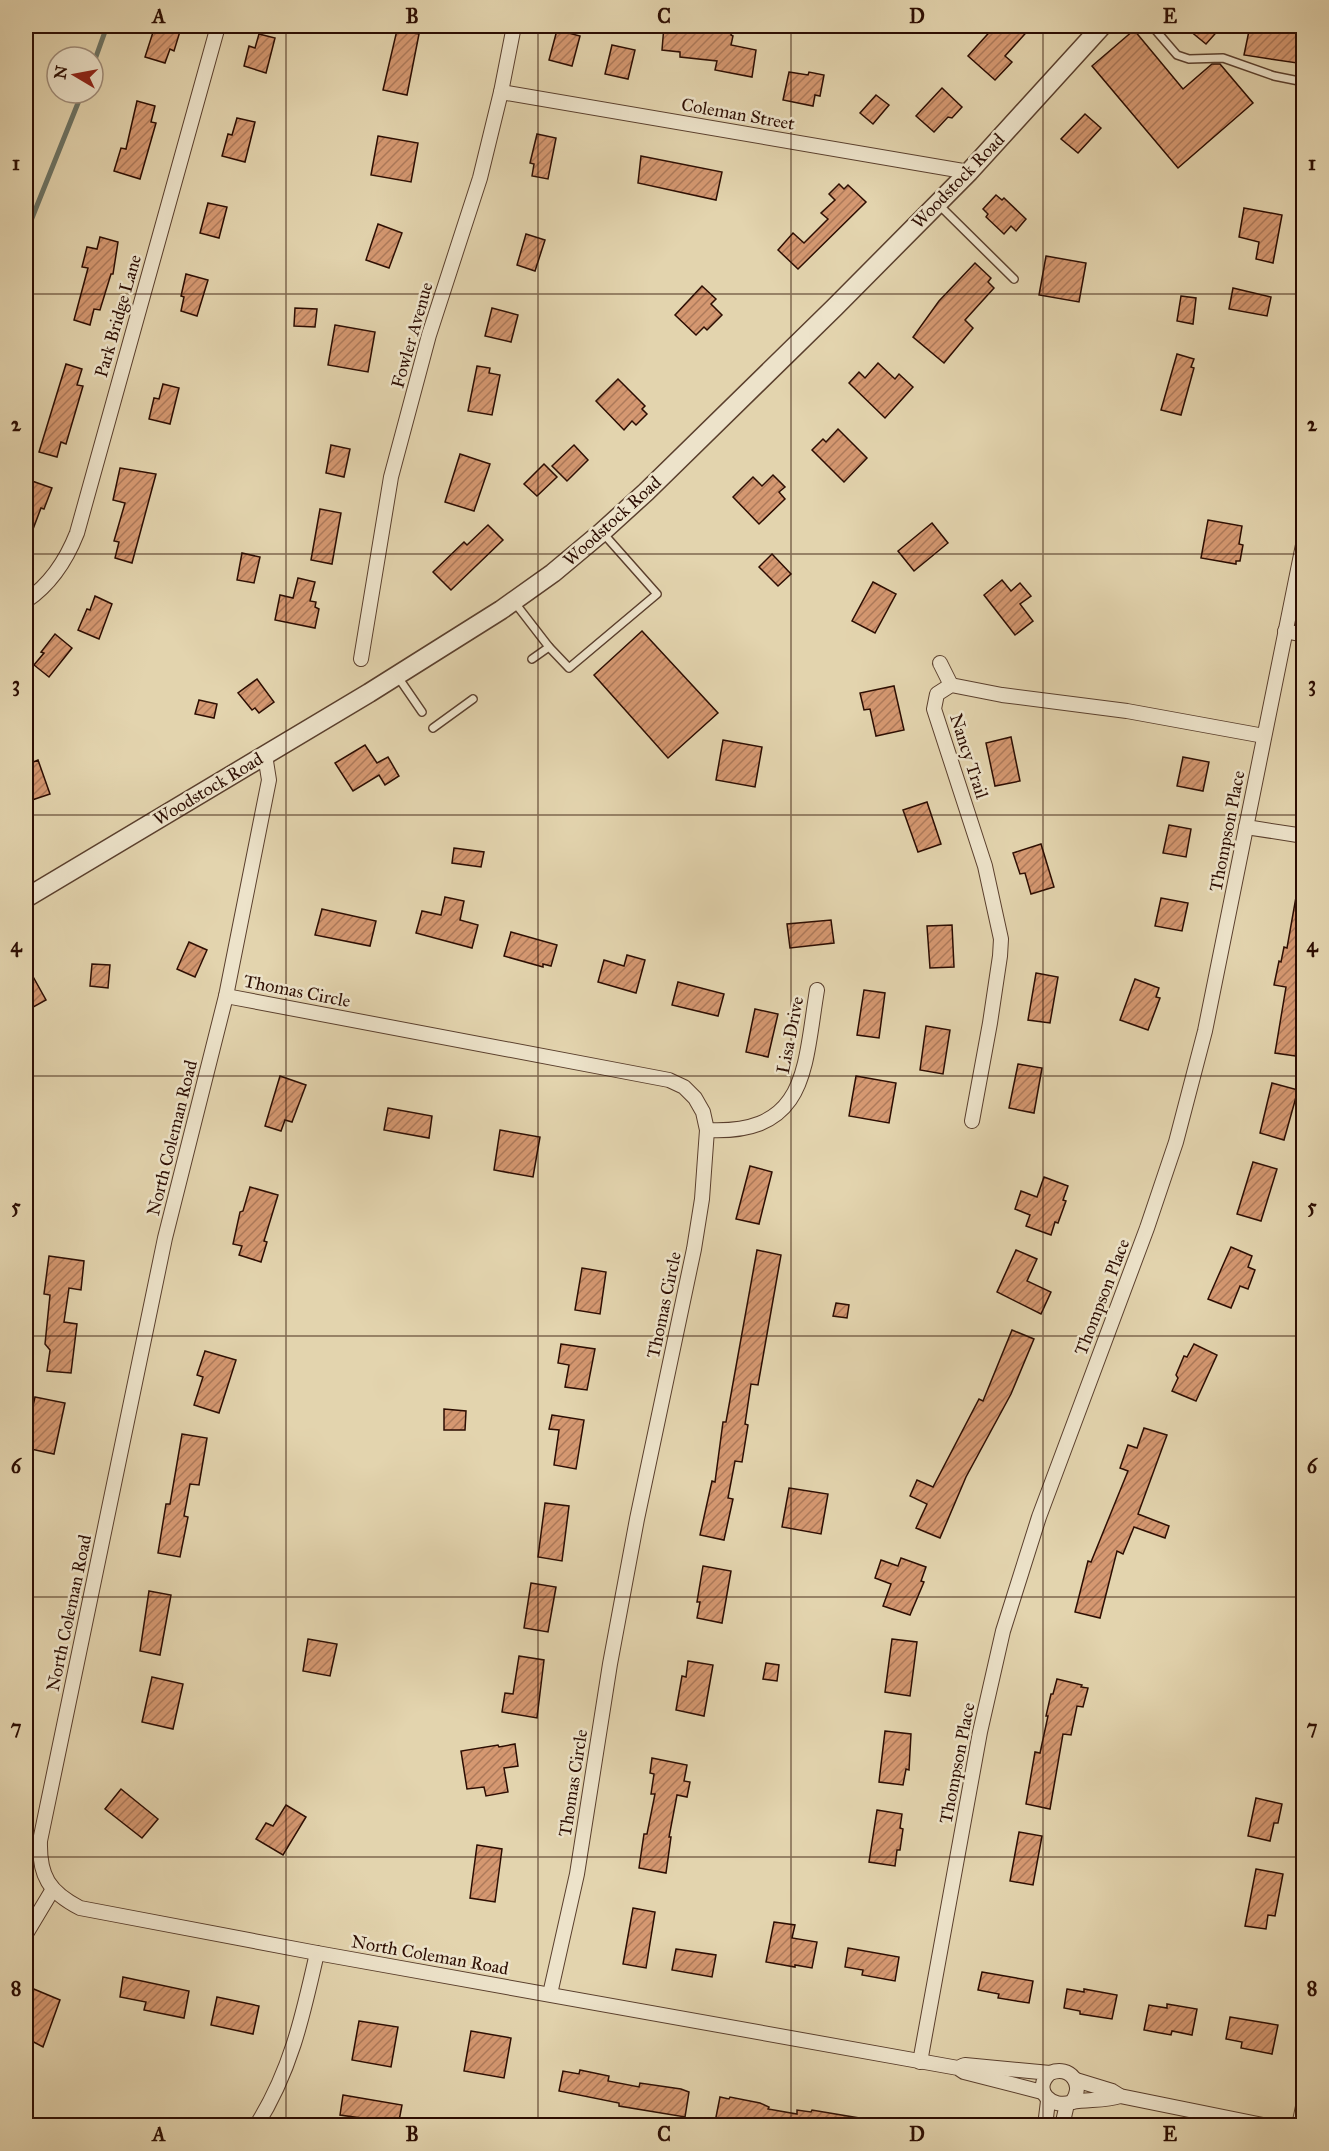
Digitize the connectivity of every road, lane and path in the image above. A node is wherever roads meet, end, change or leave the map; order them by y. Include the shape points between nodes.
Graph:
1 (218, 26) edge
2 (514, 26) edge
3 (1102, 26) edge
4 (1152, 26) edge
5 (1304, 82) edge
6 (501, 92) junction
7 (969, 172) junction
8 (937, 204) junction
9 (1014, 279) dead end
10 (602, 532) junction
11 (1304, 540) edge
12 (26, 601) edge
13 (513, 601) junction
14 (1285, 631) junction
15 (1304, 635) edge
16 (549, 647) junction
17 (360, 659) dead end
18 (532, 659) dead end
19 (940, 663) dead end
20 (397, 675) junction
21 (951, 685) junction
22 (473, 699) dead end
23 (422, 712) dead end
24 (433, 728) dead end
25 (1264, 736) junction
26 (265, 755) junction
27 (1246, 827) junction
28 (1304, 836) edge
29 (27, 894) edge
30 (817, 990) dead end
31 (226, 996) junction
32 (972, 1121) dead end
33 (707, 1130) junction
34 (52, 1889) junction
35 (26, 1934) edge
36 (317, 1953) junction
37 (550, 1994) junction
38 (920, 2062) junction
39 (958, 2068) junction
40 (1050, 2073) junction
41 (1076, 2080) junction
42 (1045, 2096) junction
43 (1120, 2096) junction
44 (1304, 2102) edge
45 (1070, 2103) junction
46 (256, 2126) edge
47 (1045, 2126) edge
48 (1062, 2126) edge
49 (1268, 2126) edge
50 (1299, 2126) edge

1 - 12 street, Park Bridge Lane via 77,533 57,573
2 - 6 street, Fowler Avenue
3 - 7 street, Woodstock Road
4 - 5 lane via 1177,55 1189,59 1223,58
6 - 7 street, Coleman Street
6 - 17 street, Fowler Avenue via 480,177 429,335 391,477
7 - 8 street, Woodstock Road
8 - 9 lane
8 - 10 street, Woodstock Road
10 - 13 street, Woodstock Road
10 - 16 lane via 657,594 569,668
11 - 14 street, Thompson Place
13 - 16 lane
13 - 20 street, Woodstock Road
14 - 15 street
14 - 25 street, Thompson Place
16 - 18 lane
19 - 21 street
20 - 23 lane
20 - 26 street, Woodstock Road
21 - 25 street, Nancy Trail
21 - 32 street, Nancy Trail via 938,694 934,709 986,866 1001,939
22 - 24 lane
25 - 27 street, Thompson Place
26 - 29 street, Woodstock Road
26 - 31 street, North Coleman Road via 269,780
27 - 28 street
27 - 38 street, Thompson Place via 1205,1030 1176,1142 1039,1516 1003,1631 980,1732
30 - 33 street, Lisa Drive via 803,1073 788,1103 770,1120 751,1128 732,1132
31 - 33 street, Thomas Circle via 669,1080 696,1098
31 - 34 street, North Coleman Road via 165,1238 40,1842 39,1859
33 - 37 street, Thomas Circle via 694,1249 637,1519 577,1874
34 - 35 street
34 - 36 street, North Coleman Road via 80,1908
36 - 37 street, North Coleman Road
36 - 46 street via 290,2061
37 - 38 street, North Coleman Road
38 - 39 street, North Coleman Road
39 - 40 street, North Coleman Road via 965,2065
39 - 42 street, North Coleman Road
40 - 41 street via 1065,2072
40 - 42 street
41 - 43 street
41 - 45 street via 1078,2091
42 - 45 street via 1054,2103
42 - 47 street
43 - 45 street
43 - 49 street
44 - 50 street
45 - 48 street

